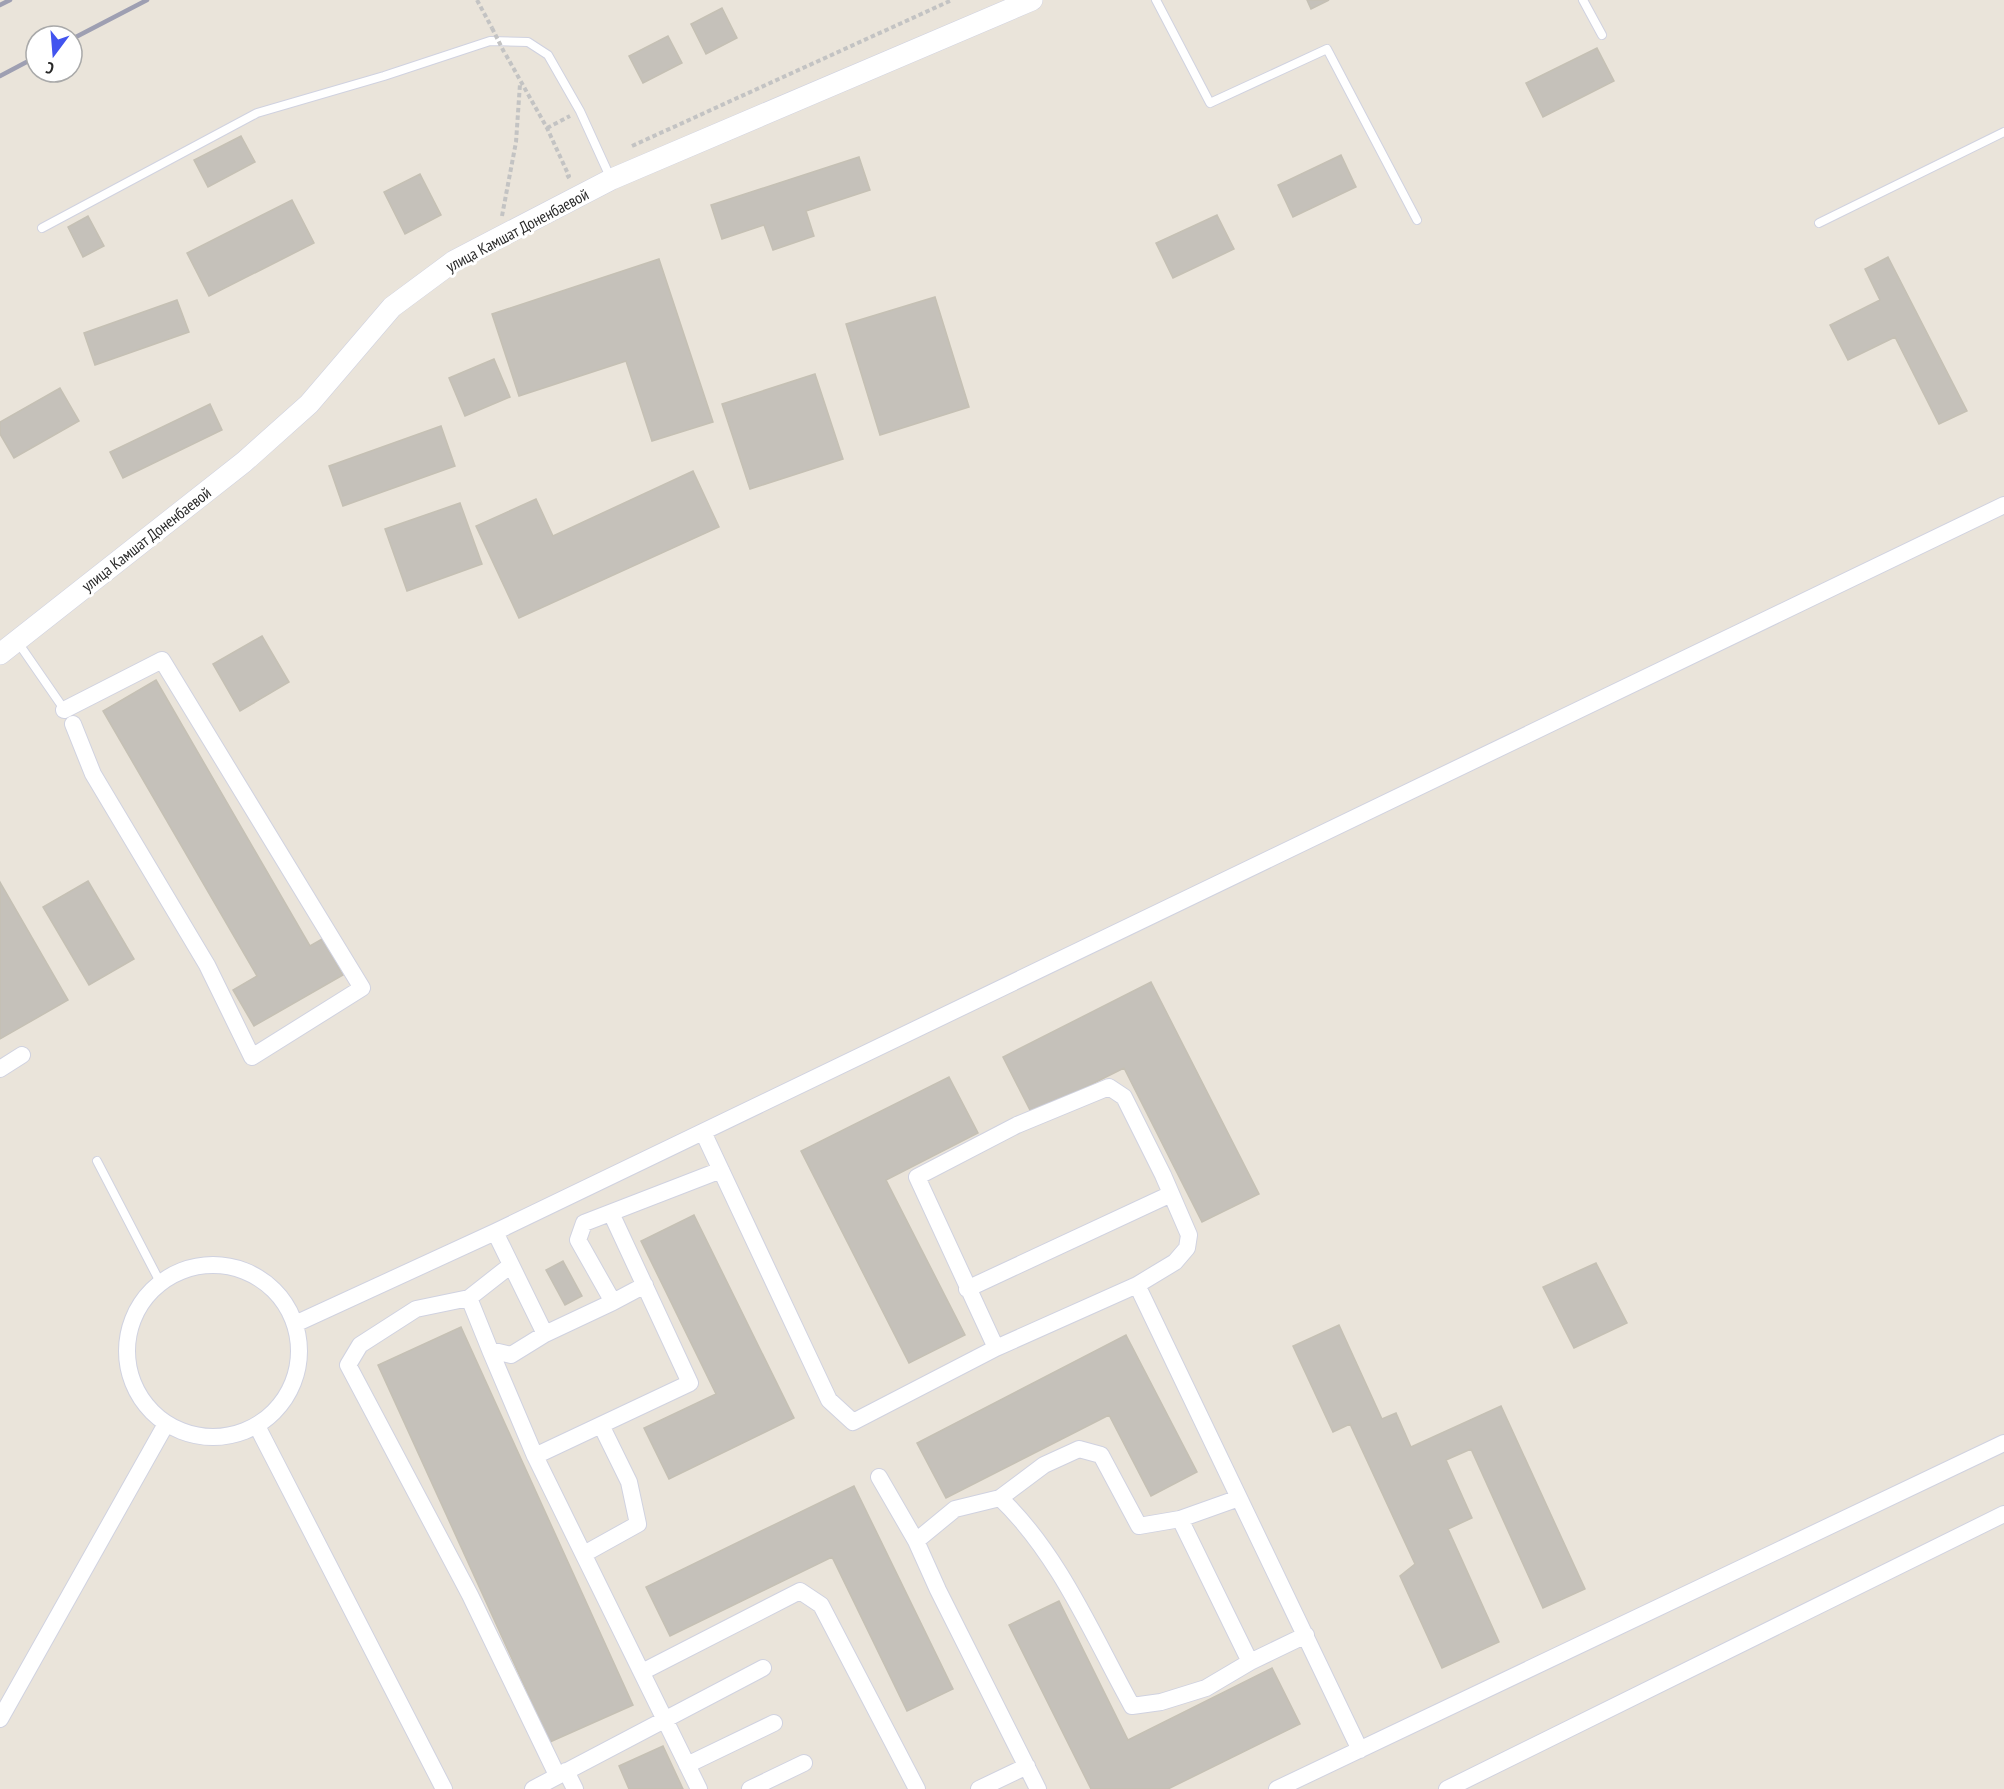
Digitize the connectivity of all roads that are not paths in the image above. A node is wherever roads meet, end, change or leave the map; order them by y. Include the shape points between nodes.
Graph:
1 (1032, 0) edge
2 (1156, 0) edge
3 (1583, 0) edge
4 (1602, 35) dead end
5 (2004, 132) edge
6 (612, 179) junction
7 (1417, 220) dead end
8 (1819, 223) dead end
9 (42, 228) dead end
10 (2004, 505) edge
11 (8, 648) edge
12 (69, 717) junction
13 (22, 1055) dead end
14 (0, 1069) edge
15 (703, 1132) junction
16 (97, 1161) dead end
17 (721, 1170) junction
18 (1171, 1194) junction
19 (611, 1213) junction
20 (495, 1232) junction
21 (511, 1265) junction
22 (160, 1282) junction
23 (645, 1285) junction
24 (1137, 1285) junction
25 (967, 1289) junction
26 (468, 1298) junction
27 (613, 1302) junction
28 (295, 1324) junction
29 (545, 1334) junction
30 (996, 1348) junction
31 (490, 1350) junction
32 (166, 1424) junction
33 (601, 1425) junction
34 (257, 1426) junction
35 (2004, 1443) edge
36 (535, 1456) junction
37 (879, 1477) dead end
38 (1000, 1498) junction
39 (1239, 1498) junction
40 (2004, 1514) edge
41 (1180, 1519) junction
42 (916, 1541) junction
43 (584, 1554) junction
44 (1305, 1635) junction
45 (1250, 1662) junction
46 (763, 1668) dead end
47 (642, 1672) junction
48 (0, 1719) edge
49 (665, 1719) junction
50 (774, 1723) dead end
51 (1360, 1749) junction
52 (804, 1763) dead end
53 (687, 1765) junction
54 (1027, 1766) junction
55 (561, 1773) junction
56 (444, 1789) edge
57 (533, 1789) edge
58 (575, 1789) edge
59 (699, 1789) edge
60 (750, 1789) edge
61 (917, 1789) edge
62 (979, 1789) edge
63 (1038, 1789) edge
64 (1277, 1789) edge
65 (1448, 1789) edge

1 - 6 street, улица Камшат Доненбаевой
2 - 7 lane via 1209,103 1327,49
3 - 4 lane
5 - 8 lane
6 - 9 lane via 548,55 528,42 490,41 257,113
6 - 11 street, улица Камшат Доненбаевой via 454,261 392,307 301,411 244,462
10 - 15 street
11 - 12 lane
12 - 12 street via 93,774 207,965 252,1057 362,988 162,660
13 - 14 street
15 - 17 street
15 - 20 street
16 - 22 lane
17 - 19 street
17 - 30 street via 830,1400 853,1422
18 - 24 street via 1189,1235 1187,1248 1175,1262
18 - 25 street
18 - 25 street via 1124,1097 1109,1088 1017,1125 917,1177
19 - 23 street
19 - 27 street via 584,1223 578,1240
20 - 21 street
20 - 28 street
21 - 26 street
21 - 29 street
22 - 28 street via 184,1269 211,1264 238,1268 263,1280 283,1300
22 - 32 street via 131,1319 126,1354 134,1389 148,1409
23 - 27 street
23 - 33 street via 690,1383
24 - 30 street
24 - 39 street
25 - 30 street
26 - 31 street
26 - 55 street via 416,1309 360,1345 348,1365
27 - 29 street
28 - 34 street via 300,1347 289,1392
29 - 31 street via 512,1355
31 - 36 street
32 - 34 street via 188,1434 211,1438 235,1435
32 - 48 street
33 - 36 street
33 - 43 street via 629,1482 638,1524
34 - 56 street
35 - 51 street
36 - 43 street
37 - 42 street
38 - 41 street via 1044,1465 1079,1449 1101,1455 1139,1526
38 - 42 street via 954,1509
38 - 45 street via 1022,1519 1069,1591 1132,1706 1206,1688
39 - 41 street
39 - 44 street
40 - 65 street
41 - 45 street
42 - 54 street
43 - 47 street
44 - 45 street
44 - 51 street
46 - 49 street
47 - 49 street
47 - 61 street via 800,1591 821,1605
49 - 53 street
49 - 55 street
50 - 53 street
51 - 64 street
52 - 60 street
53 - 59 street
54 - 62 street
54 - 63 street
55 - 57 street
55 - 58 street

